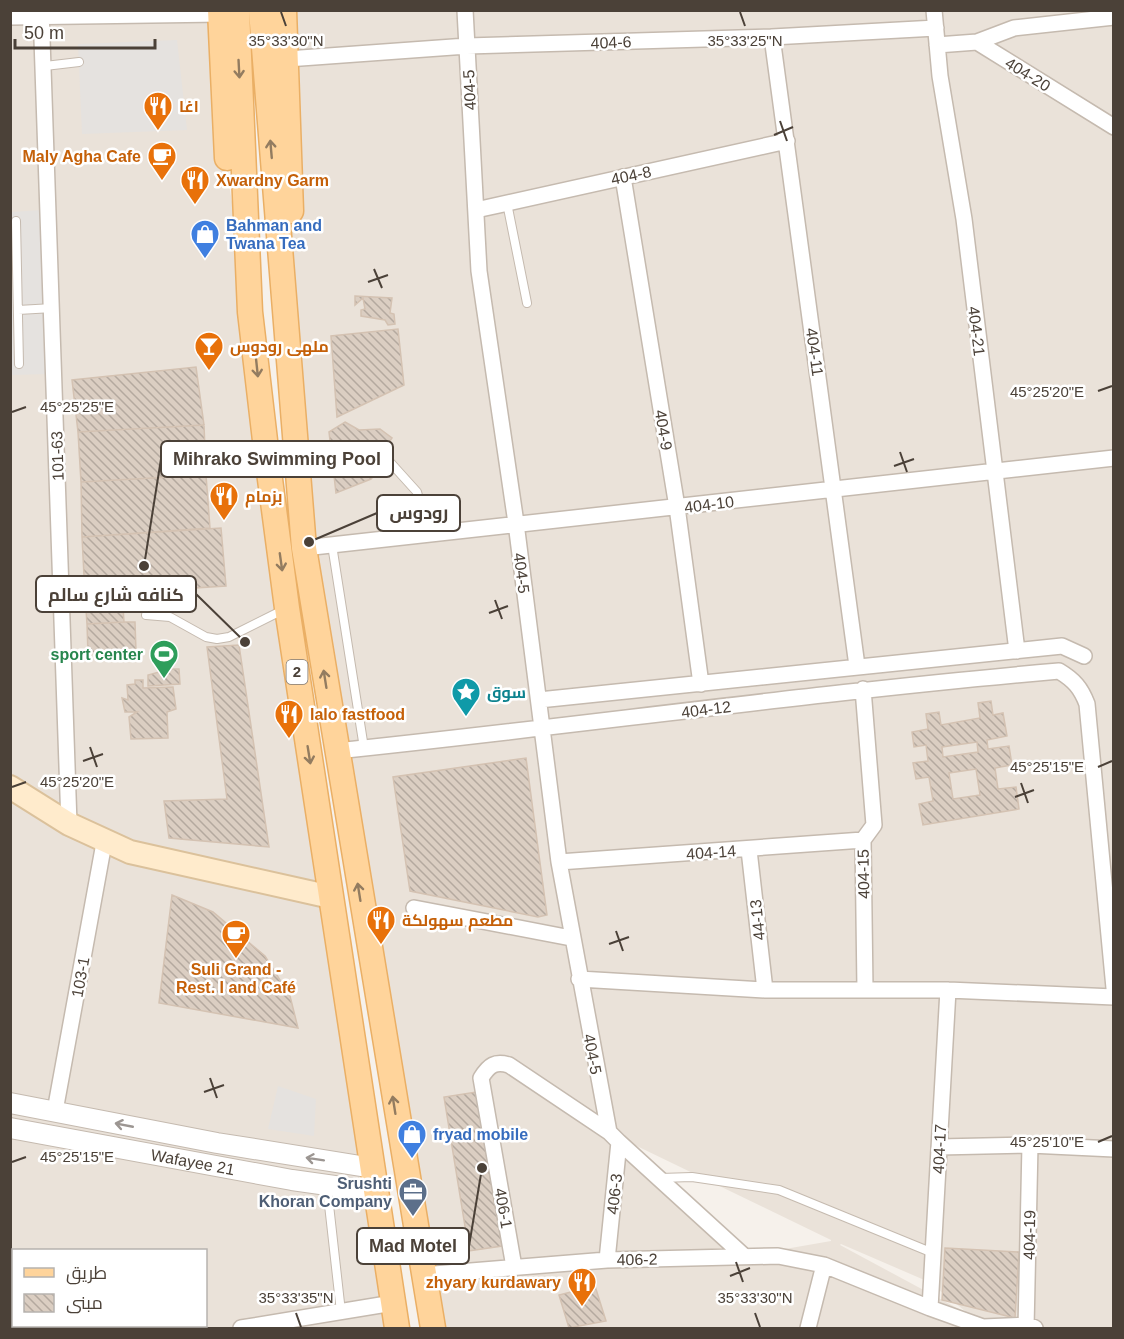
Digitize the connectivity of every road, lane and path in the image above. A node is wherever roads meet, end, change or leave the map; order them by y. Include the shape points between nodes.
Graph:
1 (261, 10) edge
2 (284, 10) edge
3 (465, 10) edge
4 (934, 10) edge
5 (226, 12) edge
6 (41, 13) edge
7 (10, 16) edge
8 (1113, 17) edge
9 (936, 28) junction
10 (772, 37) junction
11 (977, 42) junction
12 (938, 45) junction
13 (466, 46) junction
14 (286, 59) junction
15 (79, 62) dead end
16 (45, 66) junction
17 (1113, 127) edge
18 (787, 141) junction
19 (623, 177) junction
20 (507, 203) junction
21 (476, 210) junction
22 (16, 221) dead end
23 (283, 294) junction
24 (527, 303) dead end
25 (52, 308) junction
26 (18, 310) junction
27 (14, 327) edge
28 (19, 364) dead end
29 (1113, 458) edge
30 (390, 461) dead end
31 (995, 471) junction
32 (834, 489) junction
33 (677, 507) junction
34 (516, 524) junction
35 (429, 533) junction
36 (332, 545) junction
37 (304, 548) junction
38 (287, 608) junction
39 (146, 615) dead end
40 (1017, 651) junction
41 (1084, 656) dead end
42 (858, 666) junction
43 (701, 684) junction
44 (862, 689) junction
45 (539, 700) junction
46 (542, 730) junction
47 (364, 748) junction
48 (336, 752) junction
49 (10, 787) edge
50 (69, 825) junction
51 (863, 840) junction
52 (104, 843) junction
53 (749, 849) junction
54 (559, 862) junction
55 (331, 897) junction
56 (414, 908) dead end
57 (571, 938) junction
58 (579, 979) junction
59 (1113, 988) edge
60 (765, 990) junction
61 (865, 990) junction
62 (948, 990) junction
63 (1113, 997) edge
64 (10, 1103) edge
65 (56, 1112) junction
66 (10, 1128) edge
67 (614, 1137) junction
68 (1030, 1145) junction
69 (939, 1147) junction
70 (1113, 1149) edge
71 (659, 1178) junction
72 (375, 1180) junction
73 (327, 1185) junction
74 (933, 1253) junction
75 (744, 1256) junction
76 (607, 1260) junction
77 (824, 1265) junction
78 (514, 1267) junction
79 (422, 1275) junction
80 (393, 1303) junction
81 (930, 1308) junction
82 (341, 1312) junction
83 (1030, 1327) edge
84 (984, 1328) edge
85 (241, 1329) edge
86 (397, 1329) edge
87 (433, 1329) edge
88 (808, 1329) edge

23 -> 1 main road, 2
2 - 14 main road
3 - 13 street, 404-5
4 - 9 street, 404-21
5 - 6 street
5 -> 38 main road, 2 via 228,184 250,312
6 - 7 street
6 - 16 street, 101-63
8 - 11 street via 1014,28
9 - 10 street, 404-6
9 - 12 street, 404-21
10 - 13 street, 404-6
10 - 18 street, 404-11
11 - 12 street
11 - 17 street, 404-20
12 - 31 street, 404-21
13 - 14 street, 404-6
13 - 21 street, 404-5
14 - 23 main road via 291,217
15 - 16 lane
16 - 25 street, 101-63
18 - 19 street, 404-8
18 - 32 street, 404-11
19 - 20 street, 404-8
19 - 33 street, 404-9
20 - 21 street, 404-8
20 - 24 lane
21 - 34 street, 404-5 via 479,271
22 - 26 lane
23 - 37 main road, 2
25 - 26 lane
25 - 50 street, 101-63
26 - 27 lane
27 - 28 lane
29 - 31 street, 404-10
30 - 35 lane via 417,492
31 - 32 street, 404-10
31 - 40 street, 404-21
32 - 33 street, 404-10
32 - 42 street, 404-11
33 - 34 street, 404-10
33 - 43 street, 404-9
34 - 35 street, 404-10
34 - 45 street, 404-5
35 - 36 street, 404-10
36 - 37 street, 404-10
36 - 47 lane
48 -> 37 main road, 2
38 - 39 lane via 229,637 217,639 170,617
38 -> 55 main road, 2
40 - 41 street via 1062,646
40 - 42 street
42 - 43 street
43 - 45 street
44 - 46 street, 404-12
44 - 51 street, 404-15 via 874,825
44 - 59 street, 404-12 via 1059,671 1073,680 1087,704
45 - 46 street, 404-5
46 - 47 street, 404-12
46 - 54 street, 404-5
47 - 48 street, 404-12
79 -> 48 main road, 2
49 - 50 main road
50 - 52 main road
51 - 53 street, 404-14
51 - 61 street, 404-15
52 - 55 main road via 185,867
52 - 65 street, 103-1
53 - 54 street, 404-14
53 - 60 street, 44-13
54 - 57 street, 404-5
55 - 72 main road, 2
56 - 57 street
57 - 58 street, 404-5
58 - 60 street
58 - 67 street, 404-5
60 - 61 street
61 - 62 street
62 - 63 street
62 - 69 street, 404-17
64 - 65 street, Wafayee 21
72 -> 65 street, Wafayee 21 via 217,1143
66 - 73 street, Wafayee 21
67 - 71 street
67 - 76 street, 406-3
67 - 78 street, 406-1 via 509,1065 492,1064 481,1078
68 - 69 street
68 - 70 street
68 - 83 street, 404-19
69 - 74 street, 404-17
71 - 74 lane via 692,1177 779,1190
71 - 75 street
72 - 73 street, Wafayee 21
72 - 80 main road, 2
73 - 82 lane
74 - 81 street, 404-17
75 - 76 street, 406-2
75 - 77 street, 406-2 via 778,1256
76 - 78 street, 406-2
77 - 81 street, 406-2
77 - 88 street
78 - 79 street, 406-2
79 - 87 main road, 2
80 - 82 street
80 - 86 main road, 2
81 - 84 street, 406-2
82 - 85 street
83 - 84 street

